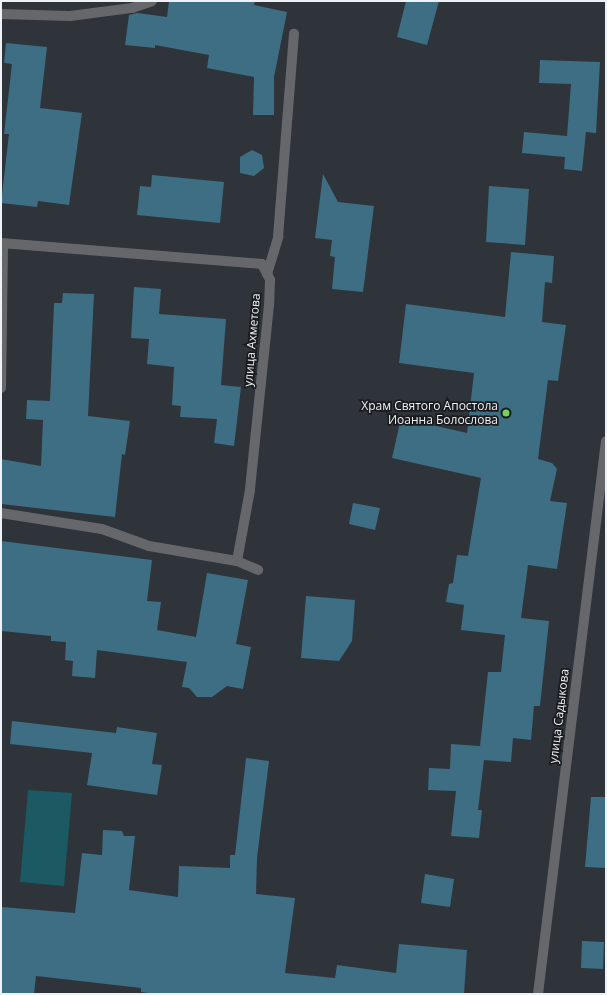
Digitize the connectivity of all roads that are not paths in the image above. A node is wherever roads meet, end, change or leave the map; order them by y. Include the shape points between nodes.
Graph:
1 (152, 1) edge
2 (1, 14) edge
3 (294, 34) dead end
4 (2, 244) edge
5 (268, 274) junction
6 (1, 388) edge
7 (606, 441) edge
8 (1, 513) edge
9 (237, 561) junction
10 (258, 570) dead end
11 (538, 994) edge

1 - 2 street via 132,8 70,16
3 - 5 street, улица Ахметова via 278,237
4 - 5 street via 262,264
4 - 6 street
5 - 9 street, улица Ахметова via 270,280 266,336 250,490
7 - 11 street, улица Садыкова
8 - 9 street via 102,529 149,546
9 - 10 street

